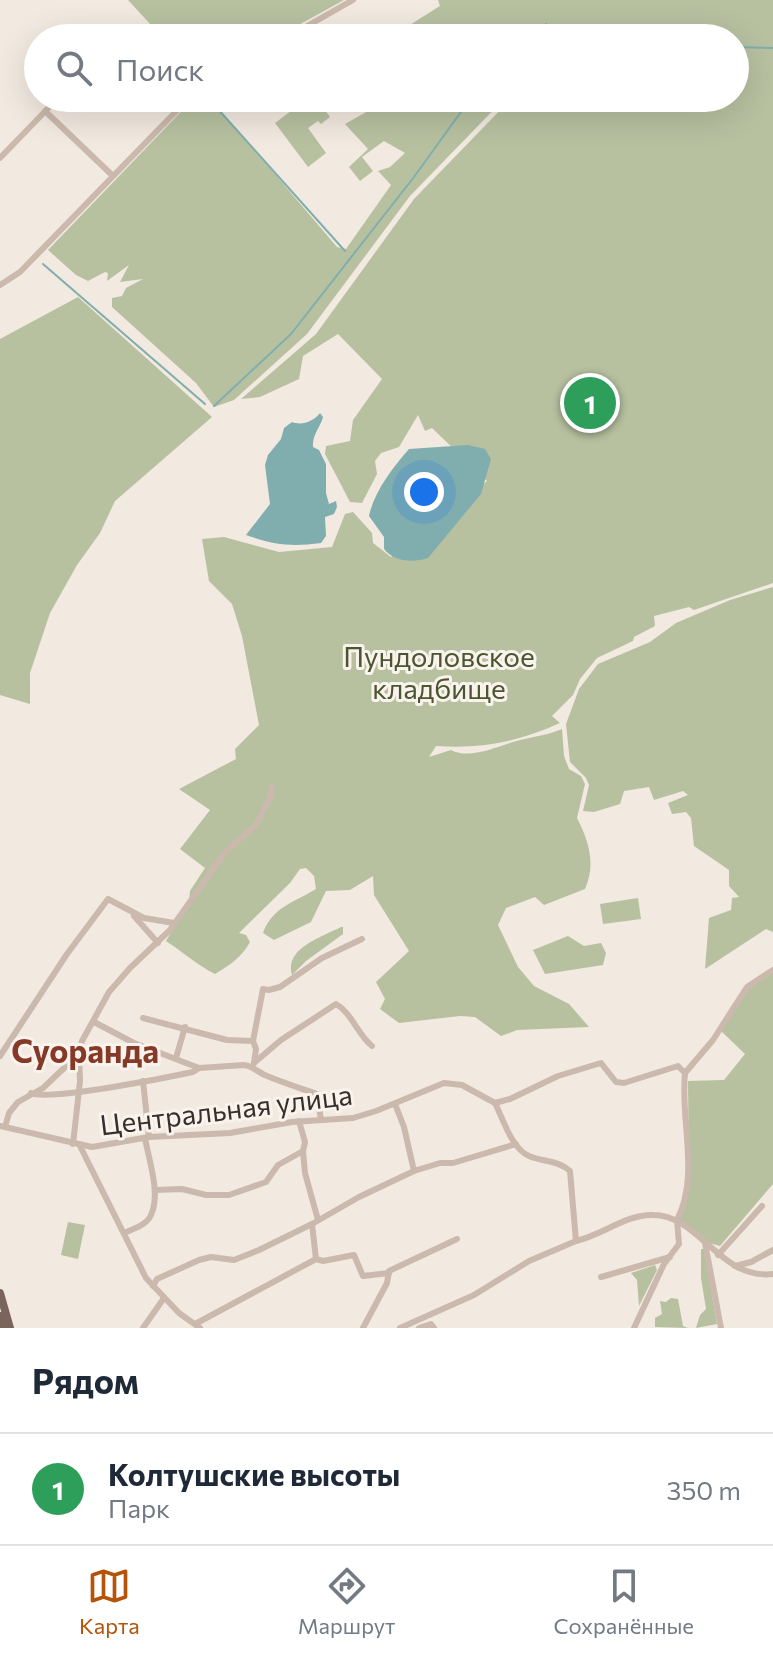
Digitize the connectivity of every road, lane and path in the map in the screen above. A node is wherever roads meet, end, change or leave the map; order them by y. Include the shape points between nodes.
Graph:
1 (353, 0) edge
2 (311, 24) edge
3 (44, 112) edge
4 (46, 112) edge
5 (175, 112) edge
6 (0, 158) edge
7 (113, 176) junction
8 (0, 285) edge
9 (272, 786) dead end
10 (131, 913) junction
11 (174, 923) junction
12 (362, 939) dead end
13 (158, 943) junction
14 (773, 970) edge
15 (143, 1018) dead end
16 (94, 1022) junction
17 (185, 1027) junction
18 (253, 1041) junction
19 (372, 1046) dead end
20 (79, 1054) junction
21 (0, 1056) edge
22 (176, 1058) junction
23 (252, 1065) junction
24 (199, 1068) junction
25 (685, 1073) junction
26 (143, 1081) junction
27 (31, 1093) junction
28 (79, 1093) junction
29 (495, 1103) junction
30 (395, 1104) junction
31 (321, 1120) junction
32 (299, 1121) junction
33 (3, 1127) edge
34 (147, 1138) junction
35 (516, 1144) junction
36 (76, 1145) junction
37 (303, 1151) junction
38 (414, 1171) junction
39 (156, 1190) junction
40 (762, 1206) dead end
41 (677, 1220) junction
42 (315, 1222) junction
43 (124, 1233) junction
44 (457, 1239) dead end
45 (576, 1241) junction
46 (705, 1243) junction
47 (773, 1250) edge
48 (718, 1255) junction
49 (670, 1257) junction
50 (316, 1259) junction
51 (735, 1266) junction
52 (389, 1273) junction
53 (773, 1274) edge
54 (601, 1277) dead end
55 (153, 1286) junction
56 (0, 1293) edge
57 (164, 1298) junction
58 (0, 1316) edge
59 (198, 1326) edge
60 (3, 1328) edge
61 (10, 1328) edge
62 (143, 1328) edge
63 (363, 1328) edge
64 (400, 1328) edge
65 (419, 1328) edge
66 (434, 1328) edge
67 (634, 1328) edge
68 (721, 1328) edge

1 - 2 street
3 - 6 street
4 - 7 street
5 - 7 street
7 - 8 street via 20,272
9 - 11 street via 256,825 216,863
10 - 11 street
10 - 13 street
10 - 21 street via 108,899
11 - 13 street
12 - 18 street via 280,987 263,989
13 - 16 street via 118,981
14 - 25 street via 747,987
15 - 17 street
16 - 20 street
16 - 22 street
17 - 18 street via 227,1040
17 - 22 street
18 - 23 street
19 - 23 street via 336,1004
20 - 27 street
20 - 28 street
22 - 24 street
23 - 24 street
23 - 31 street via 259,1073 317,1094
24 - 26 street
25 - 29 street via 678,1066 624,1083 616,1082 601,1063
25 - 41 street via 689,1173
26 - 28 street
26 - 34 street
27 - 28 street
27 - 33 street via 18,1102
28 - 36 street
29 - 30 street, Центральная улица via 452,1082
29 - 35 street
30 - 31 street, Центральная улица via 353,1118
30 - 38 street
31 - 32 street, Центральная улица
32 - 34 street, Центральная улица via 230,1133
32 - 37 street
33 - 36 street, Центральная улица
34 - 36 street, Центральная улица via 109,1146
34 - 39 street
35 - 38 street
35 - 45 street via 525,1154 570,1171
36 - 43 street
37 - 39 street via 278,1165 266,1182 229,1195
37 - 42 street
38 - 42 street
39 - 43 street via 151,1216
40 - 48 street
41 - 45 street via 644,1215
41 - 46 street
41 - 49 street via 679,1244
42 - 50 street
42 - 55 street via 234,1260 211,1257 177,1268
43 - 55 street
44 - 52 street
45 - 64 street
46 - 48 street
46 - 68 street
47 - 51 street
48 - 51 street
49 - 54 street
49 - 67 street
50 - 52 street via 354,1255 363,1276
50 - 59 street
51 - 53 street
52 - 63 street
55 - 57 street
56 - 61 main road
57 - 59 street
57 - 62 street
58 - 60 main road
65 - 66 street

